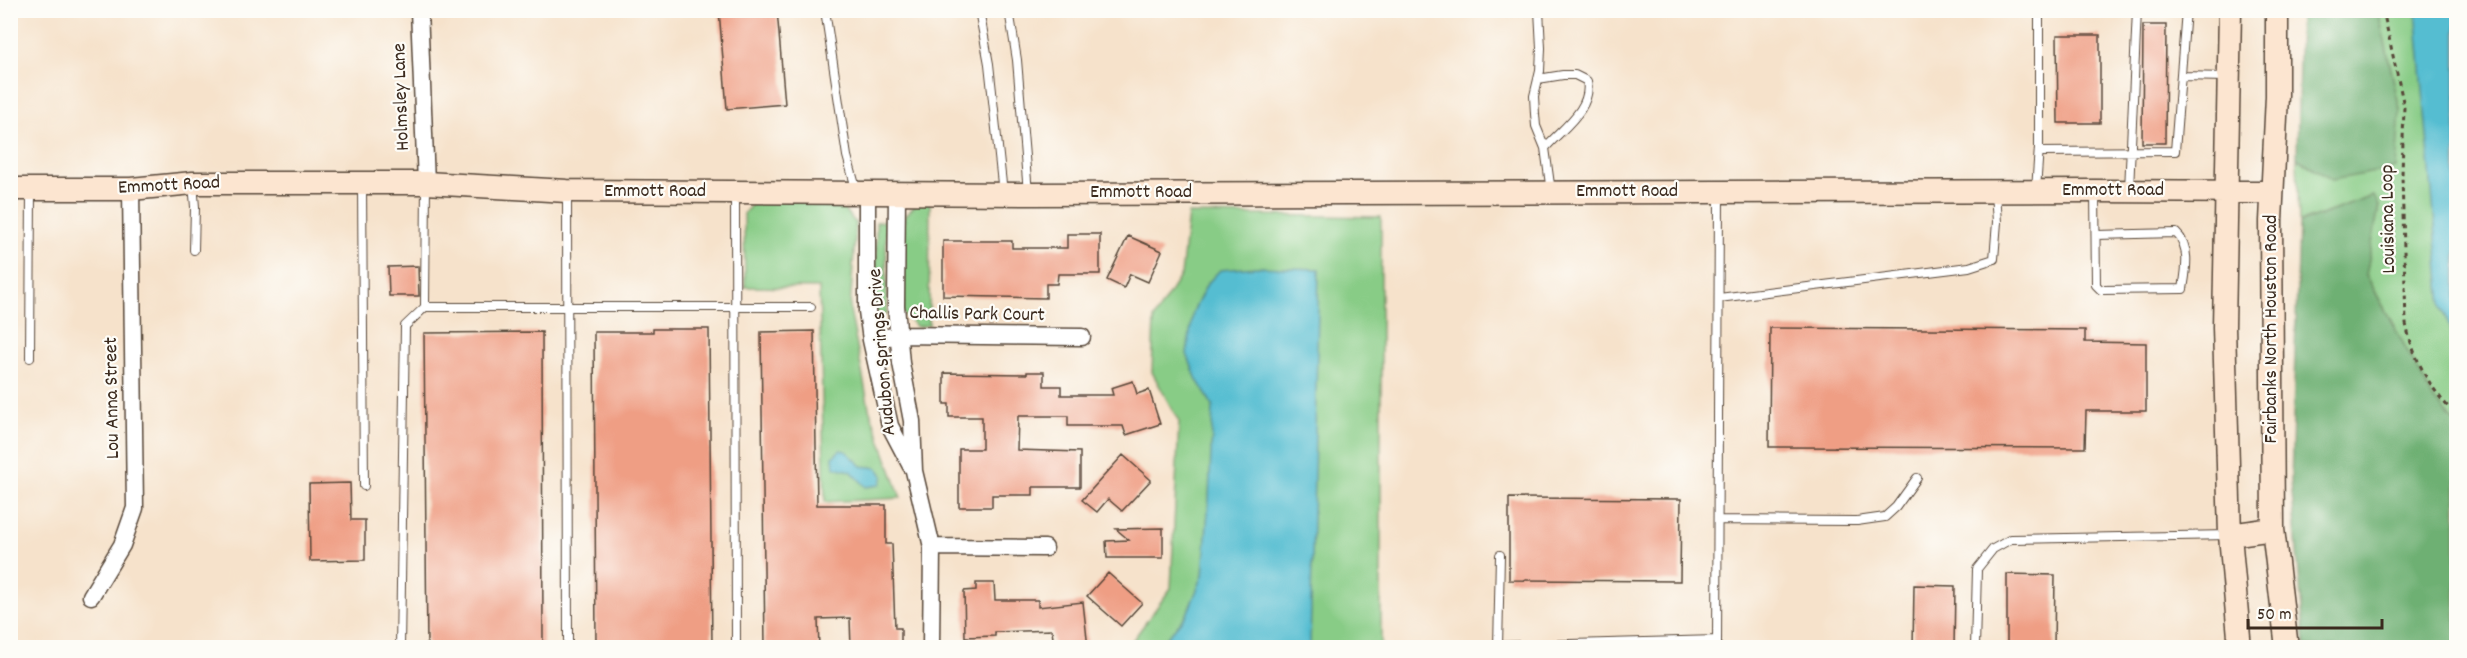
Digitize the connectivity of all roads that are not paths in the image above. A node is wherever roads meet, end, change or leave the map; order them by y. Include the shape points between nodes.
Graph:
1 (419, 10) edge
2 (825, 10) edge
3 (979, 10) edge
4 (1009, 10) edge
5 (1539, 10) edge
6 (2039, 10) edge
7 (2137, 10) edge
8 (2186, 10) edge
9 (2230, 10) edge
10 (2277, 10) edge
11 (2182, 76) junction
12 (2229, 77) junction
13 (1538, 79) junction
14 (1545, 148) junction
15 (2038, 152) junction
16 (2130, 152) junction
17 (193, 183) junction
18 (362, 183) junction
19 (426, 183) junction
20 (21, 189) edge
21 (130, 189) junction
22 (2096, 190) junction
23 (2129, 190) junction
24 (567, 191) junction
25 (1995, 191) junction
26 (2036, 191) junction
27 (2228, 191) junction
28 (735, 192) junction
29 (1551, 192) junction
30 (1719, 192) junction
31 (2271, 192) junction
32 (862, 193) junction
33 (897, 193) junction
34 (1003, 194) junction
35 (1028, 194) junction
36 (2096, 235) junction
37 (194, 250) dead end
38 (1719, 298) junction
39 (425, 307) junction
40 (568, 307) junction
41 (811, 307) dead end
42 (736, 308) junction
43 (899, 335) junction
44 (1083, 337) dead end
45 (871, 340) junction
46 (30, 358) dead end
47 (914, 471) junction
48 (1917, 478) dead end
49 (364, 486) dead end
50 (1718, 520) junction
51 (2273, 529) junction
52 (2230, 535) junction
53 (932, 546) junction
54 (1045, 548) dead end
55 (1500, 555) dead end
56 (91, 596) dead end
57 (1717, 644) edge
58 (1498, 647) edge
59 (400, 648) edge
60 (568, 648) edge
61 (736, 648) edge
62 (931, 648) edge
63 (1975, 648) edge
64 (2240, 648) edge
65 (2287, 648) edge

1 - 19 street, Holmsley Lane
2 - 32 lane via 847,156
3 - 34 lane
4 - 35 lane
5 - 13 lane
6 - 15 lane
7 - 16 lane
8 - 11 lane
9 - 12 street
10 - 31 street, Fairbanks North Houston Road
11 - 12 lane
11 - 16 lane via 2175,151
12 - 27 street
13 - 14 lane via 1534,96 1536,126
13 - 14 lane via 1575,75 1587,81 1590,91 1570,123
14 - 29 lane
15 - 16 lane
15 - 26 lane
16 - 23 lane
17 - 18 street, Emmott Road
17 - 21 street, Emmott Road
17 - 37 lane
18 - 19 street, Emmott Road
18 - 49 lane
19 - 24 street, Emmott Road
19 - 39 lane
20 - 21 street, Emmott Road
20 - 46 lane
21 - 56 street, Lou Anna Street via 135,508 122,545
22 - 23 street, Emmott Road
22 - 26 street, Emmott Road
22 - 36 lane
23 - 27 street, Emmott Road
24 - 28 street, Emmott Road
24 - 40 lane
25 - 26 street, Emmott Road
25 - 30 street, Emmott Road
25 - 38 lane via 1994,259 1969,267
27 - 31 street, Emmott Road
27 - 52 street via 2224,327
28 - 32 street, Emmott Road
28 - 42 lane
29 - 30 street, Emmott Road
29 - 35 street, Emmott Road
30 - 38 lane
31 - 51 street, Fairbanks North Houston Road
32 - 33 street, Emmott Road
32 - 45 street, Audubon Springs Drive
33 - 34 street, Emmott Road
33 - 43 street, Audubon Springs Drive
34 - 35 street, Emmott Road
36 - 36 lane via 2097,285 2101,290 2183,289 2186,248 2176,233
38 - 50 lane
39 - 40 lane
39 - 59 lane via 405,326
40 - 42 lane
40 - 60 lane
41 - 42 lane
42 - 61 lane
43 - 44 street, Challis Park Court
43 - 45 street, Challis Park Court
43 - 47 street, Audubon Springs Drive via 912,421
45 - 47 street, Audubon Springs Drive via 890,426
47 - 53 street, Audubon Springs Drive
48 - 50 lane via 1886,517 1857,521
50 - 57 lane
51 - 52 street
51 - 65 street, Fairbanks North Houston Road
52 - 63 lane via 2011,538 1993,549 1977,569
52 - 64 street
53 - 54 street
53 - 62 street, Audubon Springs Drive
55 - 58 lane
57 - 58 lane

